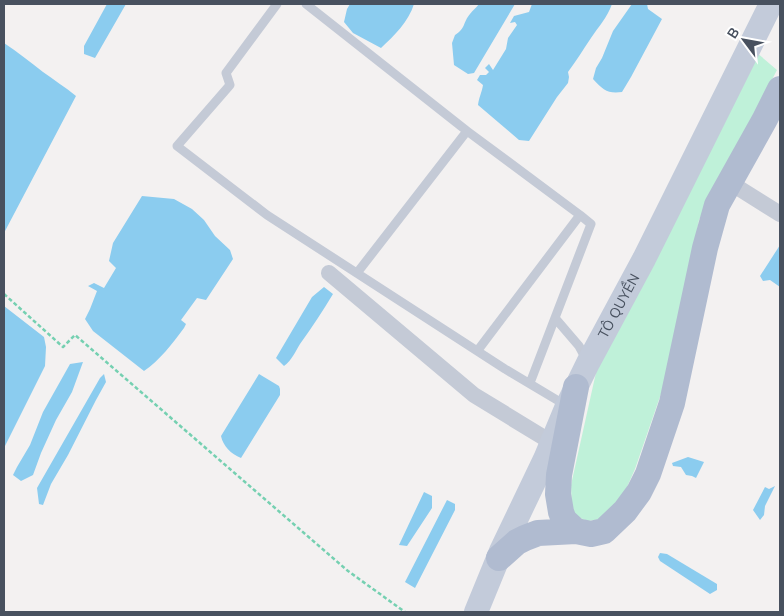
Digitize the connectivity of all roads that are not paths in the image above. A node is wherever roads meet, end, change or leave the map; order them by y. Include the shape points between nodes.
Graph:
1 (277, 4) edge
2 (306, 4) edge
3 (771, 4) edge
4 (780, 89) edge
5 (467, 131) junction
6 (729, 182) junction
7 (780, 214) edge
8 (580, 215) junction
9 (329, 273) dead end
10 (357, 273) junction
11 (555, 318) junction
12 (478, 350) junction
13 (588, 363) junction
14 (530, 383) junction
15 (572, 397) junction
16 (551, 442) junction
17 (576, 531) junction
18 (499, 558) junction
19 (476, 612) edge

1 - 10 lane via 226,73 230,85 177,146 267,215
2 - 5 lane
3 - 13 main road, TÔ QUYỀN via 644,259
4 - 6 main road
5 - 8 lane
5 - 10 lane
6 - 7 street
6 - 17 main road via 717,205 704,248 672,403 648,474 625,511 604,531 591,534
8 - 11 lane via 592,224
8 - 12 lane
9 - 16 street via 474,395
10 - 12 lane
11 - 13 lane via 579,346
11 - 14 lane
12 - 14 lane
13 - 15 main road, TÔ QUYỀN
14 - 15 lane
15 - 16 main road, TÔ QUYỀN
15 - 17 main road via 558,494 560,512
16 - 18 main road, TÔ QUYỀN
17 - 18 main road via 531,536 517,542
18 - 19 main road, TÔ QUYỀN

